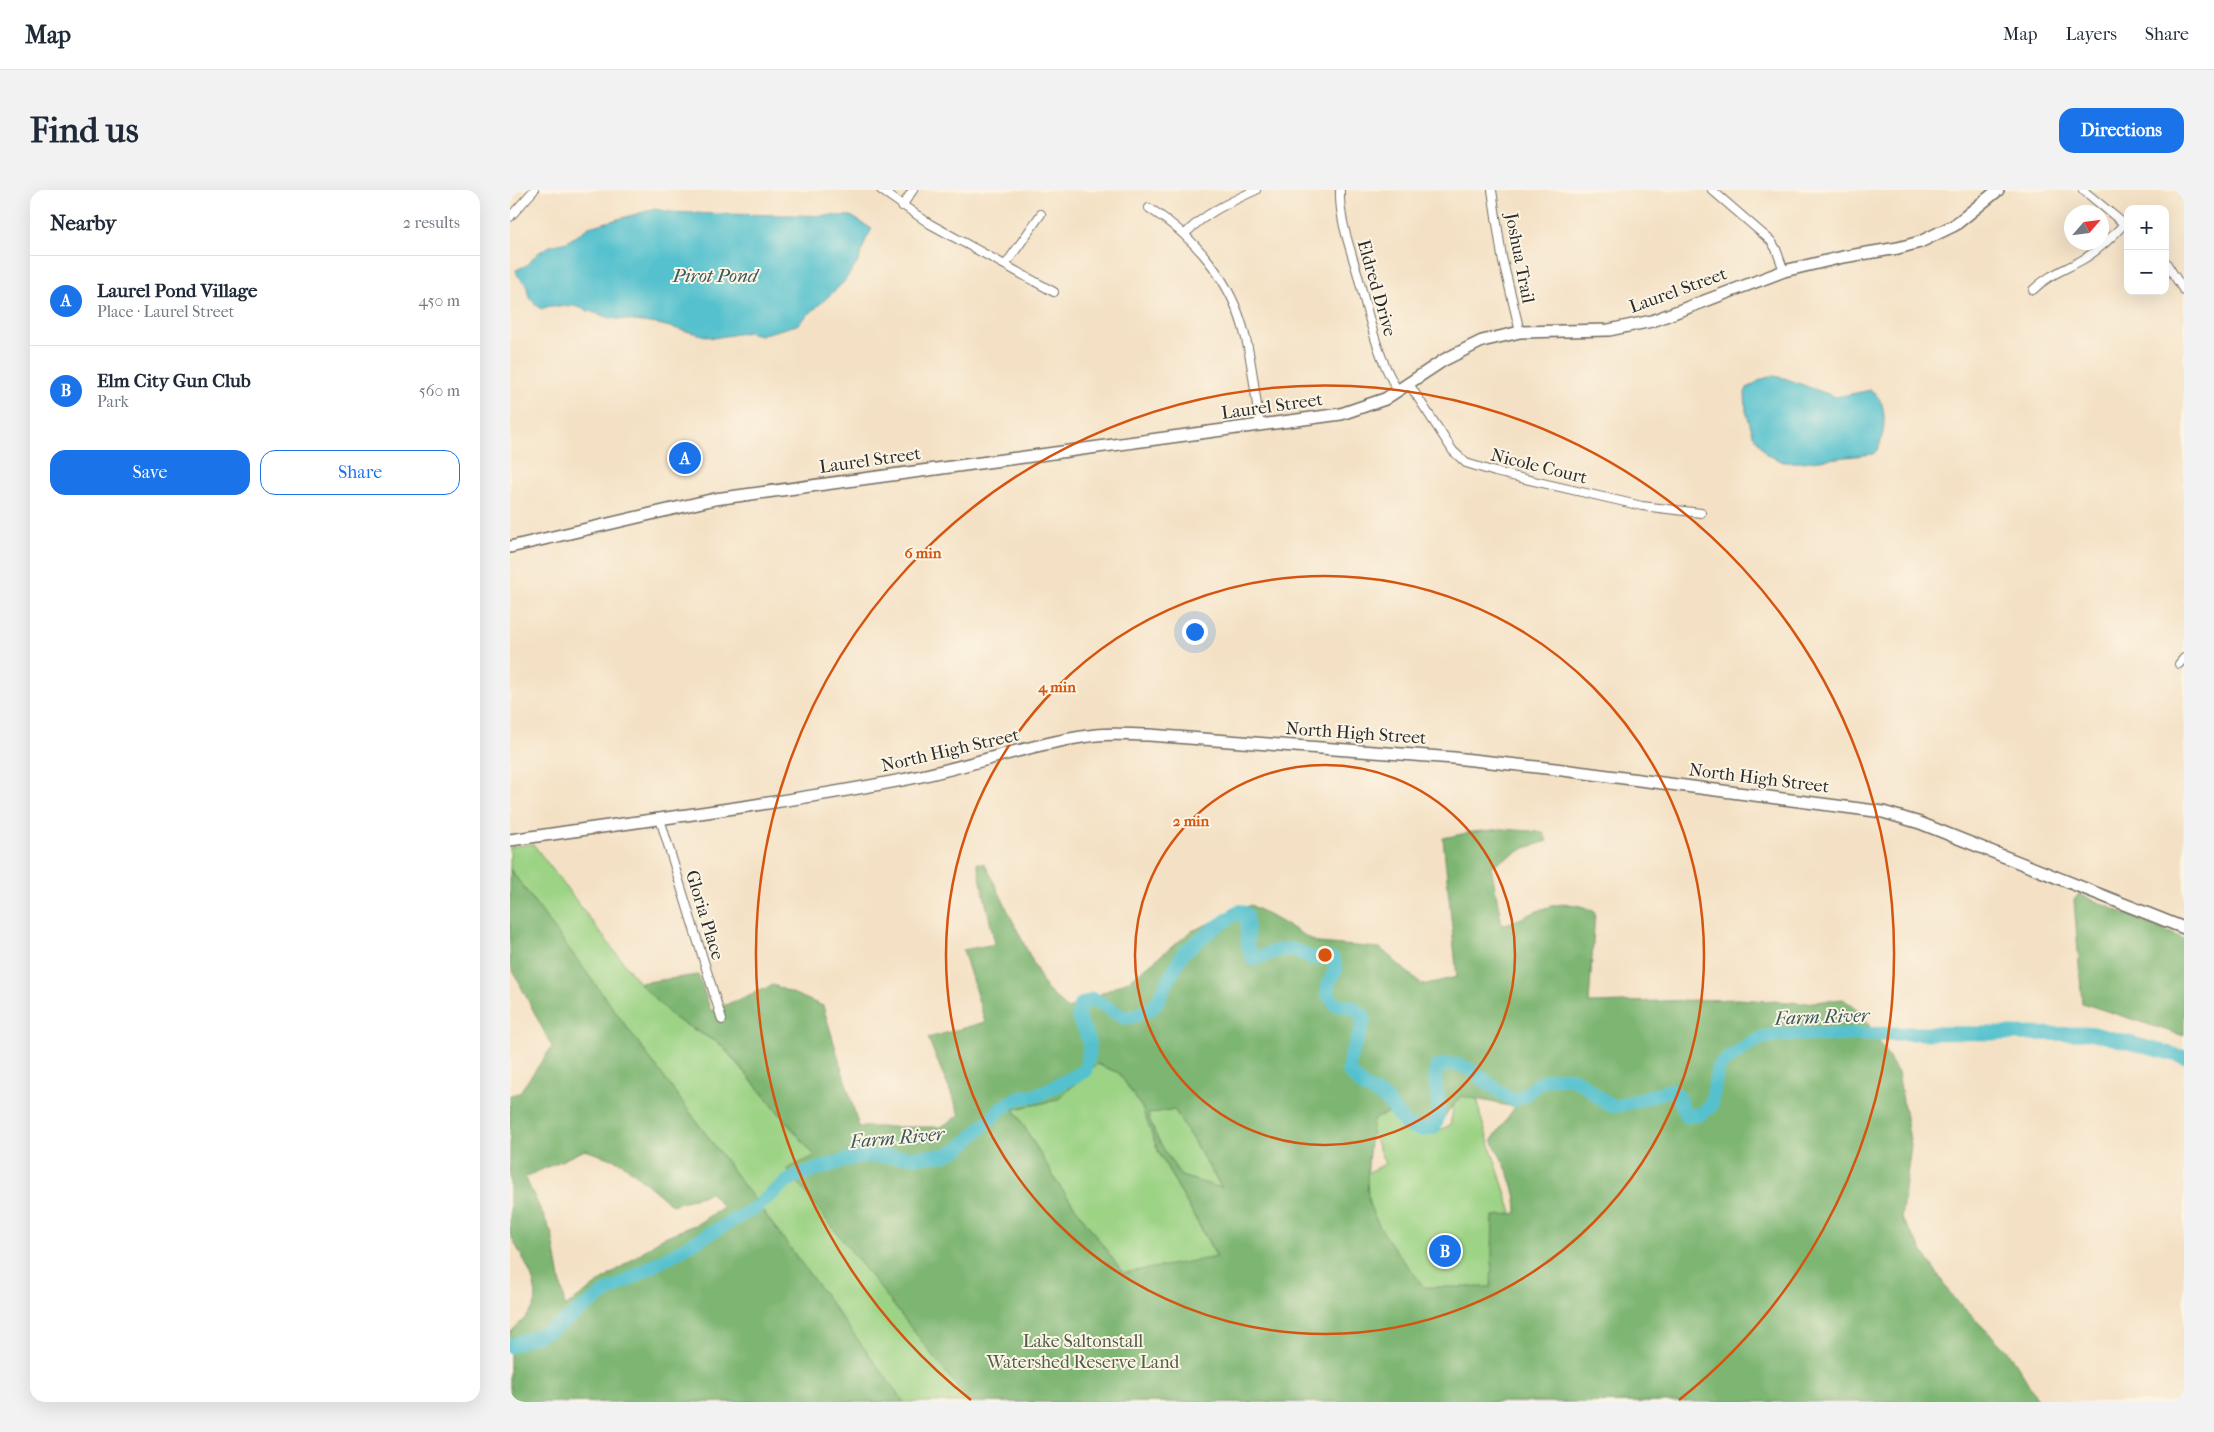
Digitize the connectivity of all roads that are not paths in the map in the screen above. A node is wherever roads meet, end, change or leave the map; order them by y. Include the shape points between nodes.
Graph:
1 (534, 190) edge
2 (881, 190) edge
3 (913, 190) edge
4 (1256, 190) edge
5 (1340, 190) edge
6 (1492, 190) edge
7 (1712, 190) edge
8 (1998, 190) edge
9 (2083, 190) edge
10 (902, 206) junction
11 (1149, 208) dead end
12 (1041, 214) dead end
13 (510, 217) edge
14 (2124, 224) edge
15 (2124, 228) edge
16 (1185, 234) junction
17 (1006, 264) junction
18 (2169, 267) edge
19 (1784, 272) junction
20 (2033, 290) dead end
21 (2184, 291) edge
22 (1054, 292) dead end
23 (1520, 332) junction
24 (1409, 384) junction
25 (1398, 391) junction
26 (1260, 426) junction
27 (1701, 513) dead end
28 (510, 547) edge
29 (660, 818) junction
30 (510, 840) edge
31 (2184, 928) edge
32 (722, 1020) dead end

1 - 13 street
2 - 10 street
3 - 10 street
4 - 16 street via 1212,212
5 - 25 street, Eldred Drive via 1344,227 1370,320 1386,370
6 - 23 street, Joshua Trail via 1502,257
7 - 19 street via 1771,241
8 - 19 main road, Laurel Street via 1967,217 1930,238
9 - 14 street
10 - 17 street
11 - 16 street
12 - 17 street
15 - 20 street via 2084,259 2052,274
16 - 26 street via 1210,262 1237,311 1248,347
17 - 22 street
18 - 21 street
19 - 23 main road, Laurel Street via 1639,325 1609,330
23 - 24 main road, Laurel Street via 1469,346
24 - 25 main road, Laurel Street
24 - 27 street, Nicole Court via 1453,451 1466,463 1634,504
25 - 26 main road, Laurel Street via 1372,405 1341,414
26 - 28 main road, Laurel Street via 715,499
29 - 30 main road, North High Street
29 - 31 main road, North High Street via 903,780 1064,740 1099,735 1263,743 1556,769 1882,812 1920,823
29 - 32 street, Gloria Place

